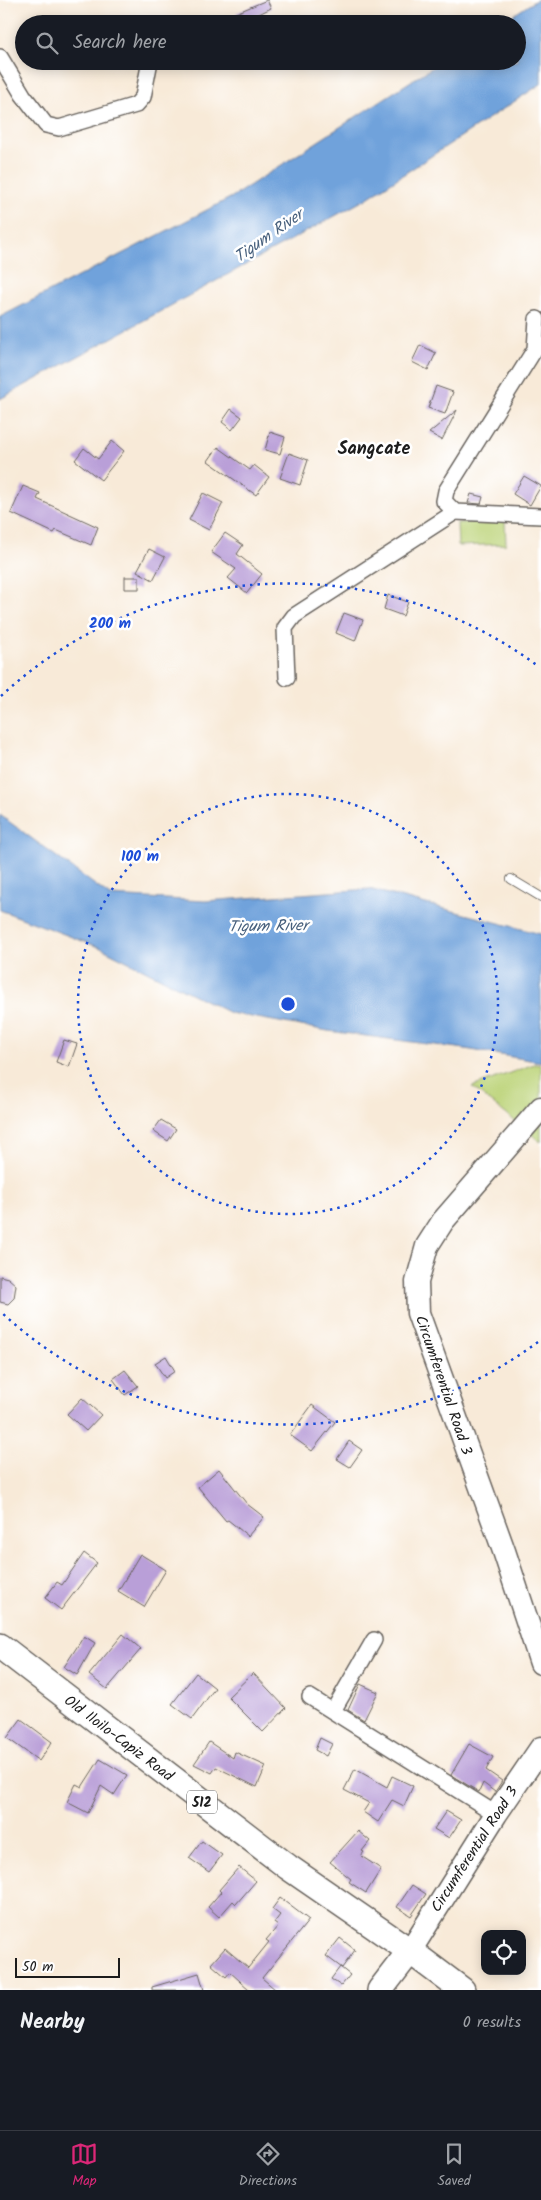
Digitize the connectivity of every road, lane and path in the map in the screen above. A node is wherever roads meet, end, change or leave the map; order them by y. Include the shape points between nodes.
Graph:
1 (0, 58) edge
2 (148, 70) edge
3 (537, 319) dead end
4 (455, 512) junction
5 (541, 516) edge
6 (287, 678) dead end
7 (511, 879) dead end
8 (541, 897) edge
9 (541, 1108) edge
10 (374, 1640) dead end
11 (0, 1646) edge
12 (541, 1663) edge
13 (310, 1697) dead end
14 (333, 1711) junction
15 (541, 1748) edge
16 (496, 1814) junction
17 (410, 1951) junction
18 (380, 1990) edge
19 (462, 1990) edge

1 - 2 street via 46,126 59,128 136,105 143,97
3 - 4 street via 535,349 446,491 444,501
4 - 5 street
4 - 6 street via 294,616 285,628
7 - 8 lane
9 - 12 main road, Circumferential Road 3 via 443,1221 427,1246 417,1282 418,1313
10 - 14 street
11 - 17 main road, Old Iloilo-Capiz Road / 512 via 288,1868
13 - 14 street
14 - 16 street
15 - 16 main road, Circumferential Road 3
16 - 17 main road, Circumferential Road 3
17 - 18 main road
17 - 19 main road, Old Iloilo-Capiz Road

